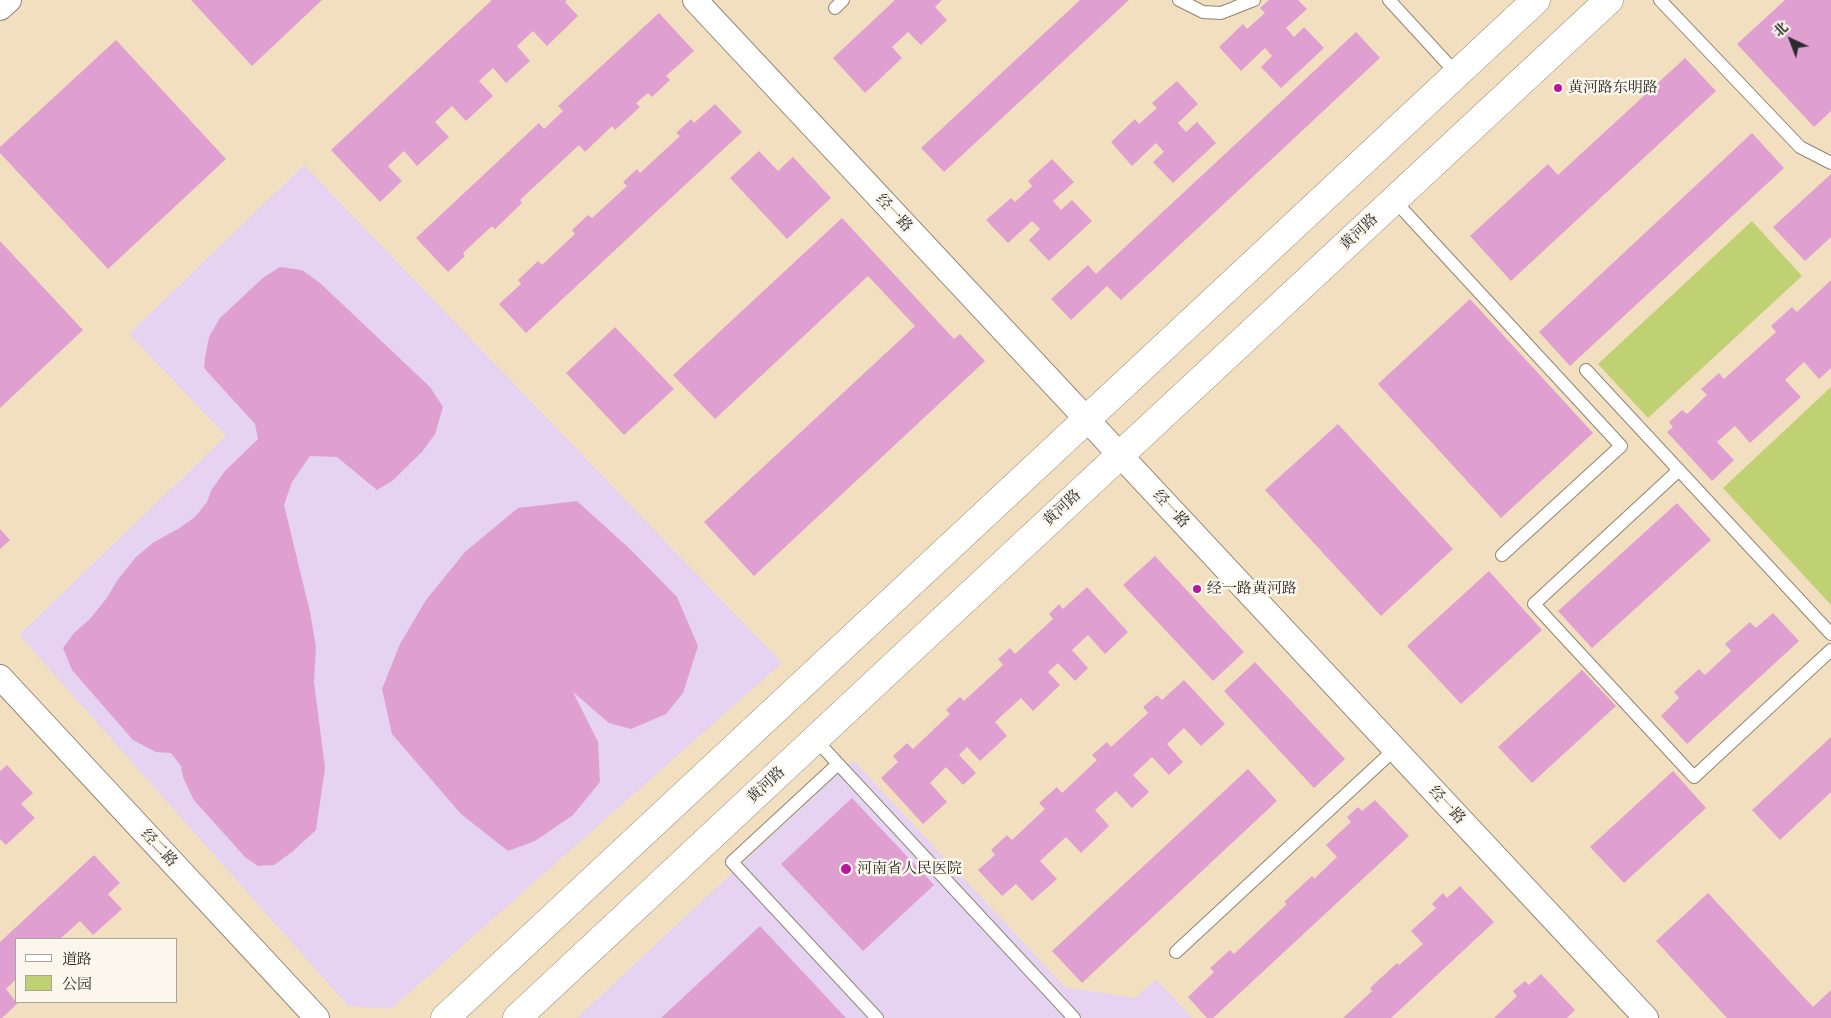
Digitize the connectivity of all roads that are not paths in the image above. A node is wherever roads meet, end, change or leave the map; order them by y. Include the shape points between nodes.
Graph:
1 (9, 0) edge
2 (695, 0) edge
3 (1179, 0) edge
4 (1254, 0) edge
5 (1388, 0) edge
6 (1536, 0) edge
7 (1609, 0) edge
8 (1660, 0) edge
9 (0, 8) edge
10 (1457, 74) junction
11 (1831, 163) edge
12 (1394, 200) junction
13 (1586, 370) dead end
14 (1086, 419) junction
15 (1120, 455) junction
16 (1679, 470) junction
17 (1502, 555) dead end
18 (1831, 634) edge
19 (1831, 650) edge
20 (0, 677) edge
21 (815, 739) junction
22 (1394, 749) junction
23 (838, 764) junction
24 (1176, 952) dead end
25 (317, 1018) edge
26 (445, 1018) edge
27 (518, 1018) edge
28 (877, 1018) edge
29 (1074, 1018) edge
30 (1646, 1018) edge

1 - 9 street
2 - 14 street, 经一路
3 - 4 lane via 1203,12 1221,13
5 - 10 lane
6 - 10 main road
7 - 12 main road, 黄河路
8 - 11 lane via 1800,147
10 - 14 main road
12 - 15 main road, 黄河路
12 - 17 lane via 1620,446
13 - 16 lane
14 - 15 street, 经一路
14 - 26 main road
15 - 21 main road, 黄河路
15 - 22 street, 经一路
16 - 18 lane
16 - 19 lane via 1534,604 1694,777
20 - 25 street, 经二路
21 - 23 lane
21 - 27 main road, 黄河路
22 - 24 lane
22 - 30 street, 经一路
23 - 28 lane via 732,862
23 - 29 lane

